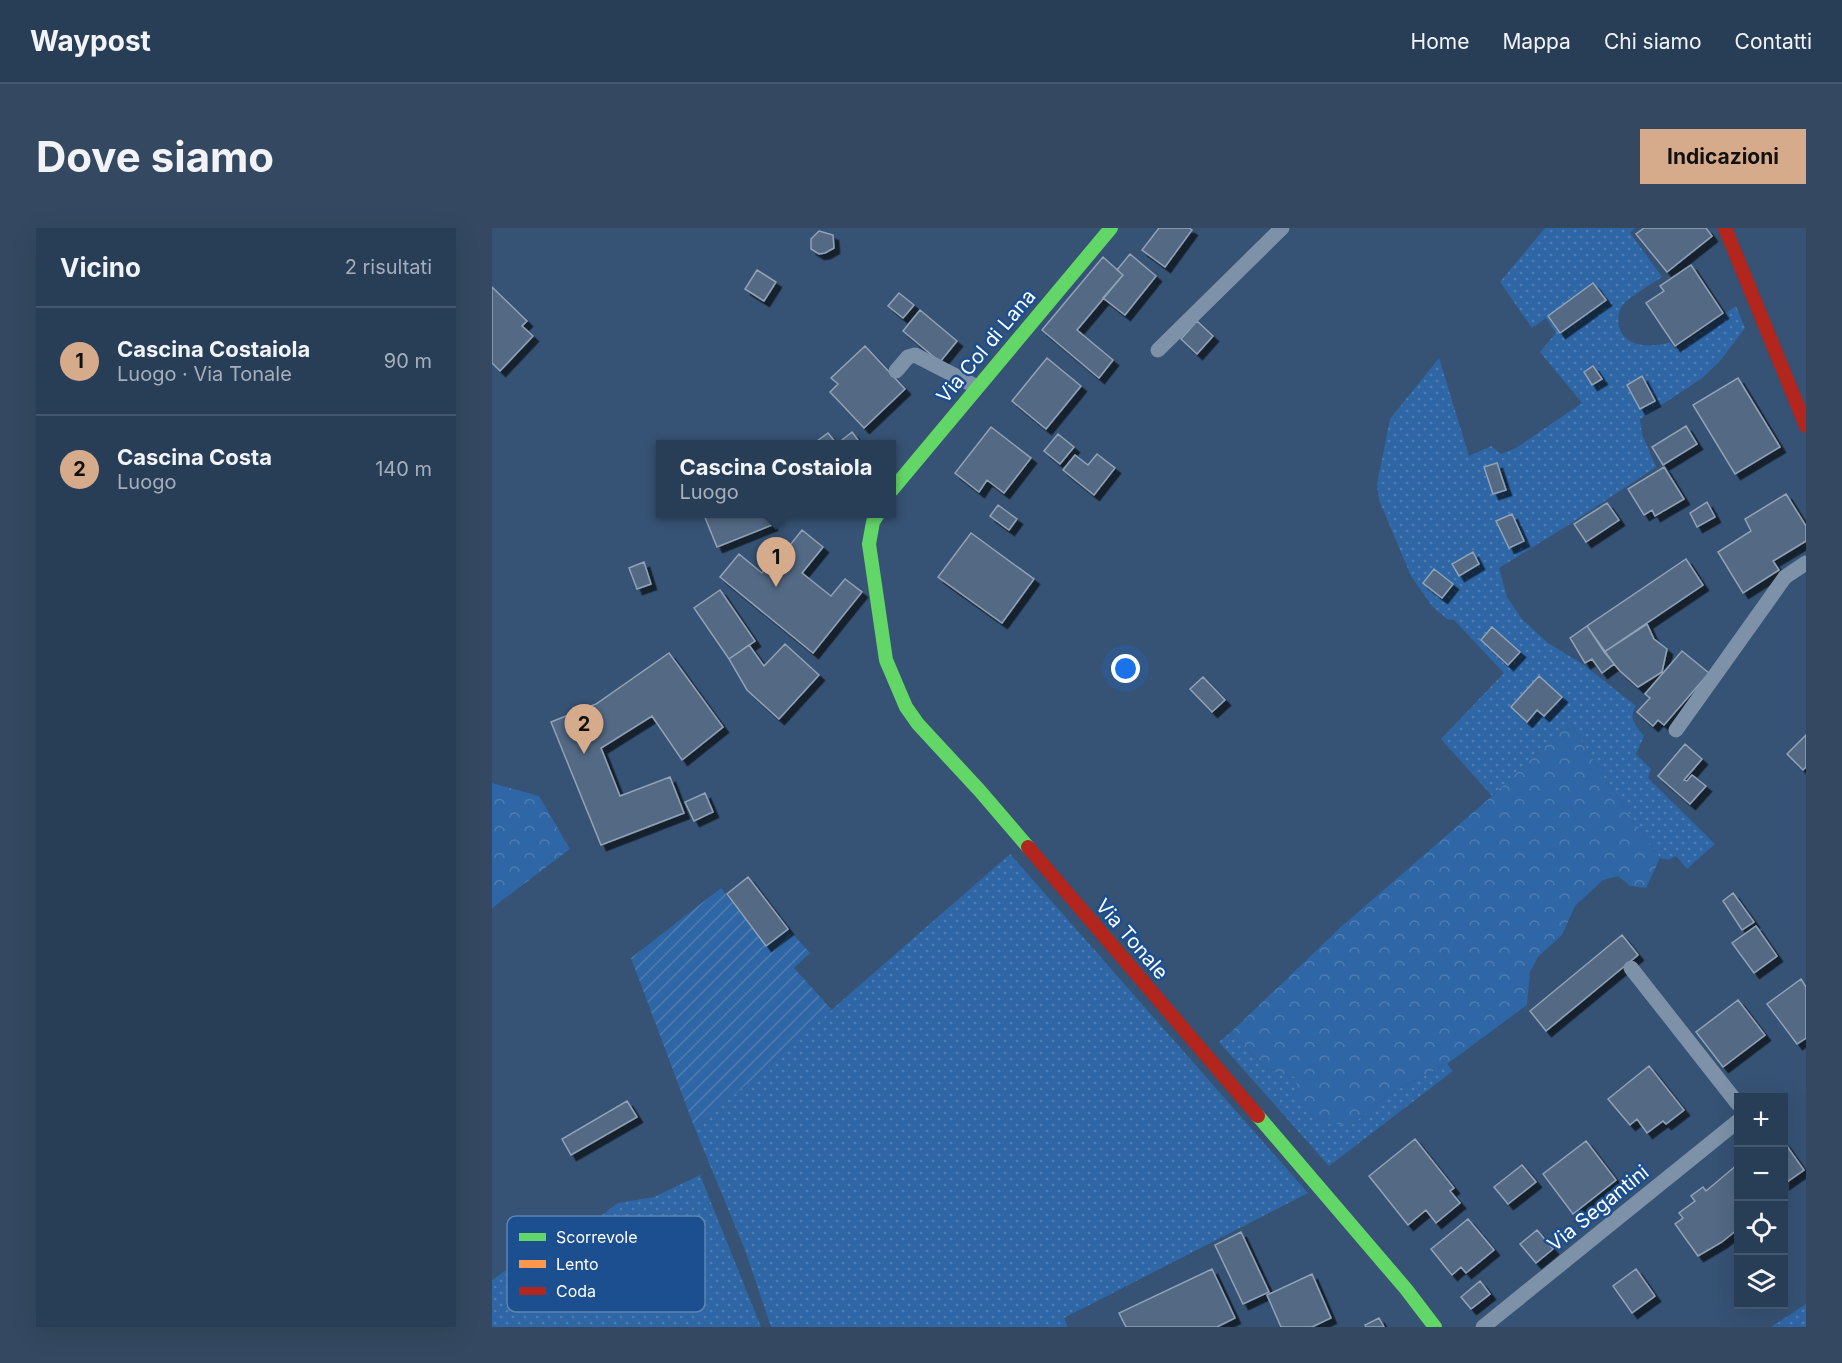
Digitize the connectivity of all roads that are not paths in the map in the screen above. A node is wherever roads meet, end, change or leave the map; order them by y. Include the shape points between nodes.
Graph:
1 (1111, 228) edge
2 (1282, 228) edge
3 (1725, 228) edge
4 (1158, 350) dead end
5 (896, 371) dead end
6 (977, 387) junction
7 (1806, 426) edge
8 (896, 484) edge
9 (875, 518) edge
10 (1806, 563) edge
11 (1676, 730) dead end
12 (1631, 968) dead end
13 (1734, 1099) edge
14 (1734, 1124) edge
15 (1435, 1327) edge
16 (1483, 1327) edge

1 - 6 street, Via Col di Lana
2 - 4 lane
3 - 7 street
5 - 6 lane via 915,355
6 - 8 street, Via Col di Lana
9 - 15 street, Via Tonale via 869,544 886,660 906,707
10 - 11 lane via 1785,577
12 - 13 lane
14 - 16 lane, Via Segantini

